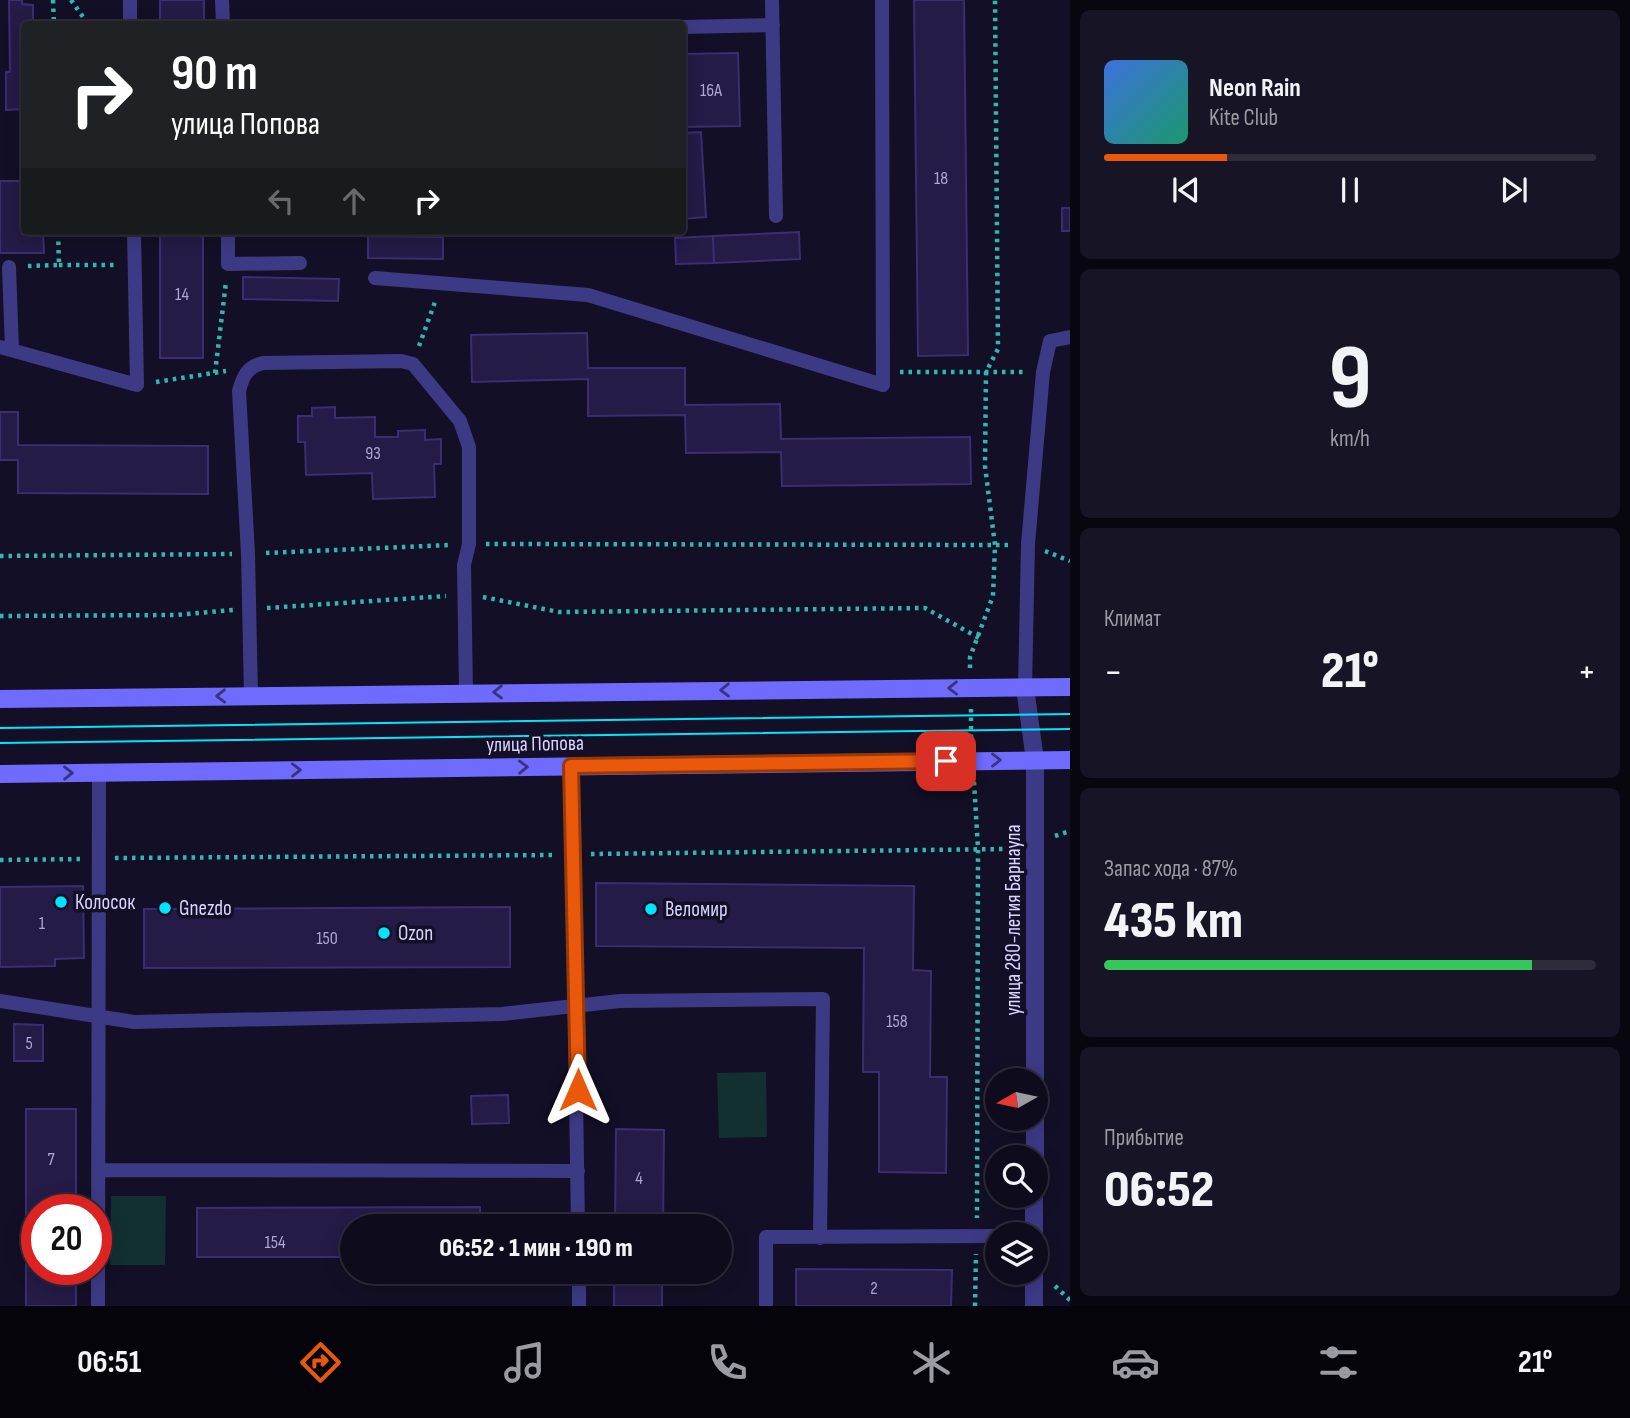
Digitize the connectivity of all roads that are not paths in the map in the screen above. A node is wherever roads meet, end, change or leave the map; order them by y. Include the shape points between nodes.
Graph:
1 (130, 0) edge
2 (222, 0) edge
3 (772, 0) edge
4 (882, 0) edge
5 (130, 21) edge
6 (222, 21) edge
7 (773, 25) junction
8 (686, 27) edge
9 (776, 216) dead end
10 (134, 235) edge
11 (228, 235) edge
12 (300, 263) dead end
13 (9, 267) road end
14 (375, 278) dead end
15 (1070, 337) edge
16 (6, 349) edge
17 (1025, 688) junction
18 (1070, 688) edge
19 (466, 693) junction
20 (251, 696) junction
21 (0, 699) edge
22 (1035, 760) junction
23 (1070, 760) edge
24 (571, 766) junction
25 (99, 773) junction
26 (0, 774) edge
27 (0, 1002) edge
28 (577, 1008) junction
29 (98, 1016) junction
30 (1035, 1068) edge
31 (98, 1170) junction
32 (578, 1171) junction
33 (578, 1214) edge
34 (985, 1236) edge
35 (820, 1238) junction
36 (579, 1284) edge
37 (1034, 1285) edge
38 (98, 1306) edge
39 (579, 1306) edge
40 (765, 1306) edge
41 (1034, 1306) edge

1 - 5 lane
2 - 6 lane
3 - 7 lane
4 - 14 lane via 884,385 589,295
7 - 8 lane
7 - 9 lane
10 - 16 lane via 137,385
11 - 12 lane via 228,264
13 - 16 lane
15 - 17 lane via 1049,341 1043,372 1028,544
17 - 18 main road
17 -> 19 main road
17 - 22 street, улица 280-летия Барнаула
19 - 20 main road
19 - 20 lane via 464,565 469,544 469,447 460,421 413,364 401,361 263,363 251,366 243,377 239,391
20 -> 21 main road
22 - 23 main road, улица Попова
24 -> 22 main road, улица Попова
22 - 30 street, улица 280-летия Барнаула
25 -> 24 main road, улица Попова
24 - 28 lane
26 -> 25 main road, улица Попова
25 - 29 lane
27 - 29 lane
28 - 29 lane via 502,1014 147,1022
28 - 32 lane
28 - 35 lane via 621,1001 822,999
29 - 31 lane
31 - 32 lane
31 - 38 lane
32 - 33 lane
34 - 35 lane
35 - 40 lane via 766,1237
36 - 39 lane
37 - 41 street

